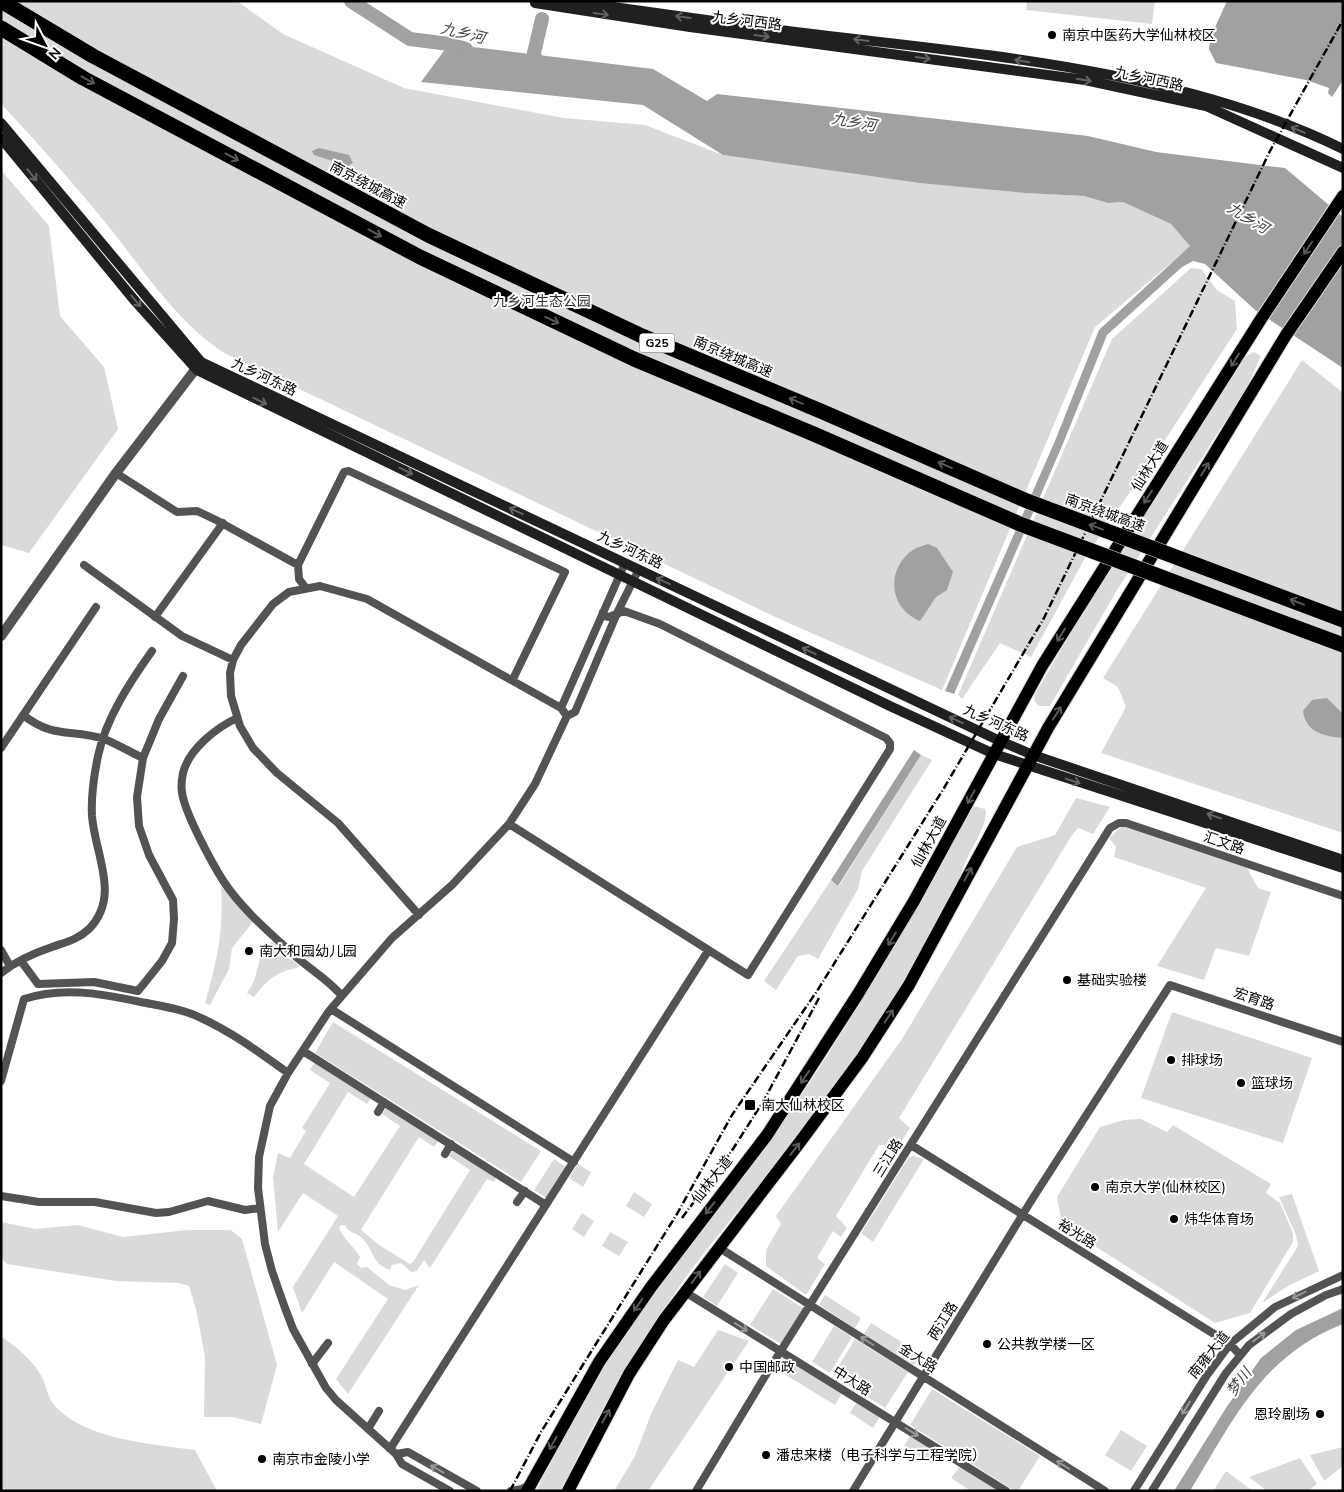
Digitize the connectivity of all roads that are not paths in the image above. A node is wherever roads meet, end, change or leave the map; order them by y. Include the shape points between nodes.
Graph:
1 (2, 1) edge
2 (1, 28) edge
3 (1, 123) edge
4 (1, 138) edge
5 (1343, 149) edge
6 (1343, 168) edge
7 (1343, 196) edge
8 (1343, 252) edge
9 (199, 366) junction
10 (116, 473) junction
11 (223, 523) junction
12 (625, 563) junction
13 (84, 565) dead end
14 (298, 565) junction
15 (639, 569) junction
16 (619, 573) junction
17 (634, 581) junction
18 (305, 587) junction
19 (96, 607) dead end
20 (618, 611) junction
21 (603, 612) junction
22 (155, 618) junction
23 (1343, 620) edge
24 (1, 636) edge
25 (1343, 645) edge
26 (152, 651) dead end
27 (233, 660) junction
28 (184, 676) dead end
29 (513, 679) junction
30 (560, 708) junction
31 (23, 715) junction
32 (567, 716) junction
33 (237, 718) junction
34 (103, 739) junction
35 (1000, 741) junction
36 (1, 748) edge
37 (994, 754) junction
38 (143, 758) junction
39 (1030, 760) junction
40 (509, 824) junction
41 (1103, 839) joint
42 (1343, 860) edge
43 (1343, 868) edge
44 (1343, 896) edge
45 (419, 915) junction
46 (1, 950) edge
47 (708, 951) junction
48 (21, 961) junction
49 (10, 966) junction
50 (1, 973) edge
51 (342, 996) junction
52 (330, 1009) junction
53 (1343, 1042) edge
54 (303, 1051) junction
55 (288, 1073) junction
56 (1, 1081) edge
57 (384, 1102) junction
58 (378, 1112) dead end
59 (451, 1144) junction
60 (911, 1146) junction
61 (444, 1154) dead end
62 (574, 1162) junction
63 (525, 1191) junction
64 (1, 1196) edge
65 (1031, 1200) joint
66 (517, 1202) dead end
67 (546, 1205) junction
68 (260, 1208) junction
69 (1022, 1215) junction
70 (718, 1247) junction
71 (1340, 1276) edge
72 (1342, 1289) edge
73 (685, 1292) junction
74 (810, 1305) junction
75 (328, 1343) dead end
76 (1230, 1344) junction
77 (781, 1352) junction
78 (1240, 1355) junction
79 (312, 1364) junction
80 (923, 1376) junction
81 (379, 1411) dead end
82 (895, 1422) junction
83 (368, 1429) junction
84 (393, 1452) junction
85 (528, 1488) edge
86 (450, 1491) edge
87 (477, 1491) edge
88 (511, 1491) edge
89 (568, 1491) edge
90 (696, 1491) edge
91 (853, 1491) edge
92 (1006, 1491) edge
93 (1104, 1491) edge
94 (1134, 1491) edge
95 (1152, 1491) edge

23 -> 1 highway, 南京绕城高速 / G25, bridge via 1027,501 642,336 428,235 93,56
2 -> 25 highway, G25, bridge via 83,78 420,257 634,359 816,434 1020,524
3 - 9 main road, 九乡河东路
4 -> 9 main road, 九乡河东路 via 135,300
5 -> 6 main road, 九乡河西路 via 1211,98 1086,71 960,51 577,2 535,3 1085,80 1206,106
7 -> 35 main road, 仙林大道 via 1261,319 1042,666
39 -> 8 main road via 1286,335
9 - 10 street
12 -> 9 main road, 九乡河东路
9 -> 16 main road, 九乡河东路
10 - 11 street via 177,512 197,512
10 - 24 street
11 - 14 street
11 - 22 street
12 - 15 main road, 九乡河东路
12 - 16 street
13 - 22 street
14 - 18 street via 298,579
14 - 29 street via 344,472 349,471 565,572
15 - 17 street
35 -> 15 main road, 九乡河东路
16 - 17 main road, 九乡河东路
16 - 21 street
17 - 20 street
17 - 37 main road, 九乡河东路
18 - 27 street via 289,592 273,604
18 - 29 street via 320,586 367,600
19 - 31 street
20 - 21 street via 609,617
20 - 32 street via 575,712
20 - 47 street via 624,610 660,624 886,738 890,743 890,749 748,975
21 - 30 street
22 - 27 street via 182,636
26 - 34 street via 133,678
27 - 33 street via 231,696
28 - 38 street via 159,719
29 - 30 street
30 - 32 street
31 - 34 street via 36,725 58,733
31 - 36 street
32 - 40 street via 535,784
33 - 45 street via 253,748 277,773 338,823
33 - 51 street via 219,726 205,738 183,772 182,793 191,818 224,882 294,956 332,984
34 - 38 street
34 - 48 street via 98,755 92,816 104,871 106,898 90,928 72,942
35 - 37 main road, 仙林大道
35 - 39 main road, 九乡河东路
37 - 39 main road, 九乡河东路
37 -> 85 main road, 仙林大道 via 909,909 819,1056 767,1135 650,1287 599,1362
38 - 48 street via 137,797 139,826 149,855 173,900 172,943 162,961 138,991 94,982 38,984
42 -> 39 main road, 九乡河东路
39 -> 43 main road, 九乡河东路
70 -> 39 main road via 840,1089 909,985
40 - 45 street
40 - 47 street
41 - 44 street, 汇文路 via 1110,828 1126,823
41 - 60 street, 三江路
45 - 51 street via 392,938
46 - 49 street
47 - 62 street
48 - 49 street
49 - 50 street
51 - 52 street
52 - 54 street
52 - 62 street
53 - 65 street, 宏育路 via 1170,985
54 - 55 street
54 - 57 street
55 - 56 street via 200,1017 113,996 68,991 24,999
55 - 68 street via 270,1106 259,1158
57 - 58 street
57 - 59 street
59 - 61 street
59 - 63 street
60 - 69 street, 裕光路
60 - 74 street, 三江路
62 - 67 street
63 - 66 street
63 - 67 street
64 - 68 street via 39,1202 95,1202 156,1213 208,1201 245,1210
65 - 69 street, 两江路
67 - 84 street
68 - 79 street via 272,1271 293,1329
69 - 76 street, 裕光路
69 - 80 street, 两江路
73 -> 70 main road
70 - 74 street, 金大路
71 - 72 street
71 -> 76 street, 南雍大道 via 1276,1307
78 -> 72 street, 南雍大道 via 1259,1336 1291,1314
73 -> 77 street, 中大路
89 -> 73 main road via 629,1374
74 - 77 street, 三江路
80 -> 74 street, 金大路
75 - 79 street
76 - 78 street, 裕光路
76 -> 94 street, 南雍大道
77 - 82 street, 中大路
77 - 90 street, 三江路
78 - 95 street, 南雍大道
79 - 83 street via 336,1400
80 - 82 street, 两江路
93 -> 80 street, 金大路
81 - 83 street
82 - 91 street, 两江路
82 -> 92 street, 中大路
83 - 84 street
84 - 86 street via 402,1464
87 -> 84 street via 408,1452
85 - 88 street

